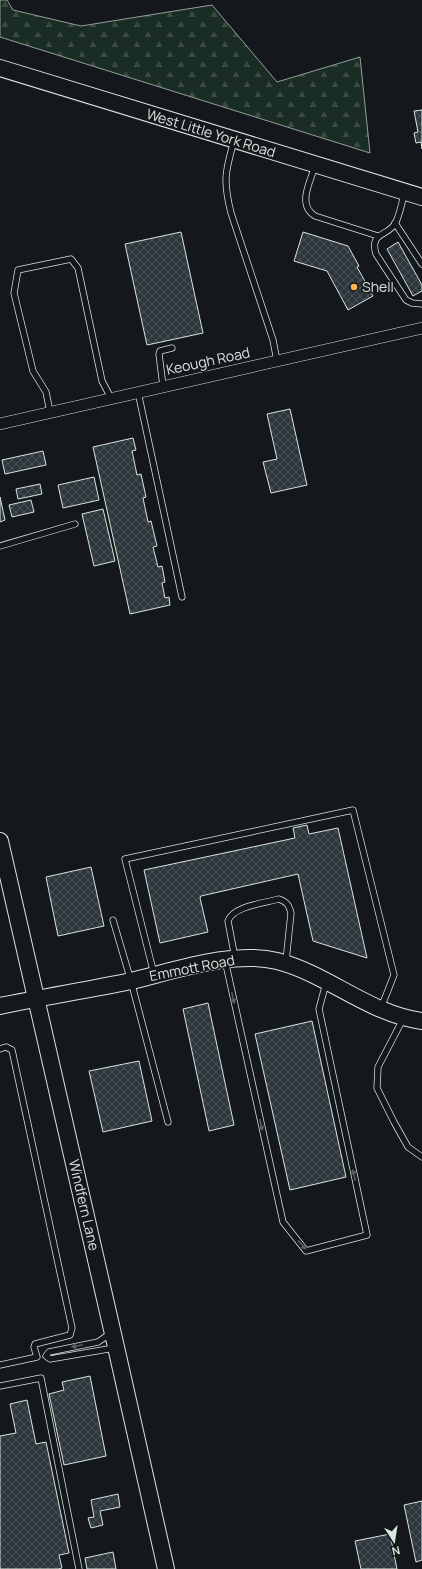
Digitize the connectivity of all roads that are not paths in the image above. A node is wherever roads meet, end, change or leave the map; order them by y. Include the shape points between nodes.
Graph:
1 (0, 68) edge
2 (234, 140) junction
3 (316, 164) junction
4 (416, 195) edge
5 (395, 223) junction
6 (378, 236) junction
7 (422, 264) edge
8 (422, 304) edge
9 (422, 328) edge
10 (172, 348) dead end
11 (277, 362) junction
12 (163, 386) junction
13 (138, 392) junction
14 (111, 398) junction
15 (50, 412) junction
16 (0, 424) edge
17 (75, 524) dead end
18 (0, 546) edge
19 (182, 598) dead end
20 (0, 841) edge
21 (113, 920) dead end
22 (230, 959) junction
23 (285, 964) junction
24 (154, 975) junction
25 (131, 981) junction
26 (327, 981) junction
27 (36, 998) junction
28 (0, 1006) edge
29 (380, 1010) junction
30 (404, 1017) junction
31 (422, 1021) edge
32 (0, 1049) edge
33 (168, 1122) dead end
34 (422, 1157) edge
35 (115, 1340) junction
36 (46, 1356) junction
37 (37, 1358) junction
38 (0, 1365) edge
39 (0, 1386) edge
40 (79, 1569) edge
41 (166, 1569) edge

1 - 2 street, West Little York Road
2 - 3 street, West Little York Road
2 - 11 lane via 226,171 226,192 273,340
3 - 4 street, West Little York Road
3 - 6 lane via 305,200 310,213
4 - 5 lane
5 - 6 lane
5 - 7 lane
6 - 8 lane via 375,241 376,254 406,300
9 - 11 street, Keough Road
10 - 12 lane via 160,351 159,354
11 - 12 street, Keough Road
12 - 13 street, Keough Road
13 - 14 street, Keough Road
13 - 19 lane
14 - 15 street, Keough Road
14 - 15 lane via 102,381 78,268 71,259 18,270 14,293 33,371 46,392
15 - 16 street, Keough Road
17 - 18 lane
20 - 27 street, Windfern Lane
21 - 25 lane
22 - 23 street, Emmott Road via 260,959
22 - 23 lane via 230,916 238,910 279,899 286,901 291,913
22 - 24 street, Emmott Road
22 -> 26 lane via 283,1222 306,1251 367,1235 319,1009
23 - 26 street, Emmott Road
24 - 25 street, Emmott Road
24 - 29 lane via 125,859 353,810 394,975
25 - 27 street, Emmott Road
25 - 33 lane
26 - 29 street, Emmott Road
27 - 28 street, Emmott Road
27 - 35 street, Windfern Lane
29 - 30 street, Emmott Road
30 - 31 street, Emmott Road
30 - 34 lane via 378,1067 377,1088 408,1147
32 - 37 lane via 6,1047 12,1050 72,1328 70,1335 35,1344
35 -> 36 lane via 50,1352
35 - 36 lane via 50,1359
35 - 41 street, Windfern Lane
36 - 37 lane
37 - 38 lane
39 - 40 lane via 41,1378

